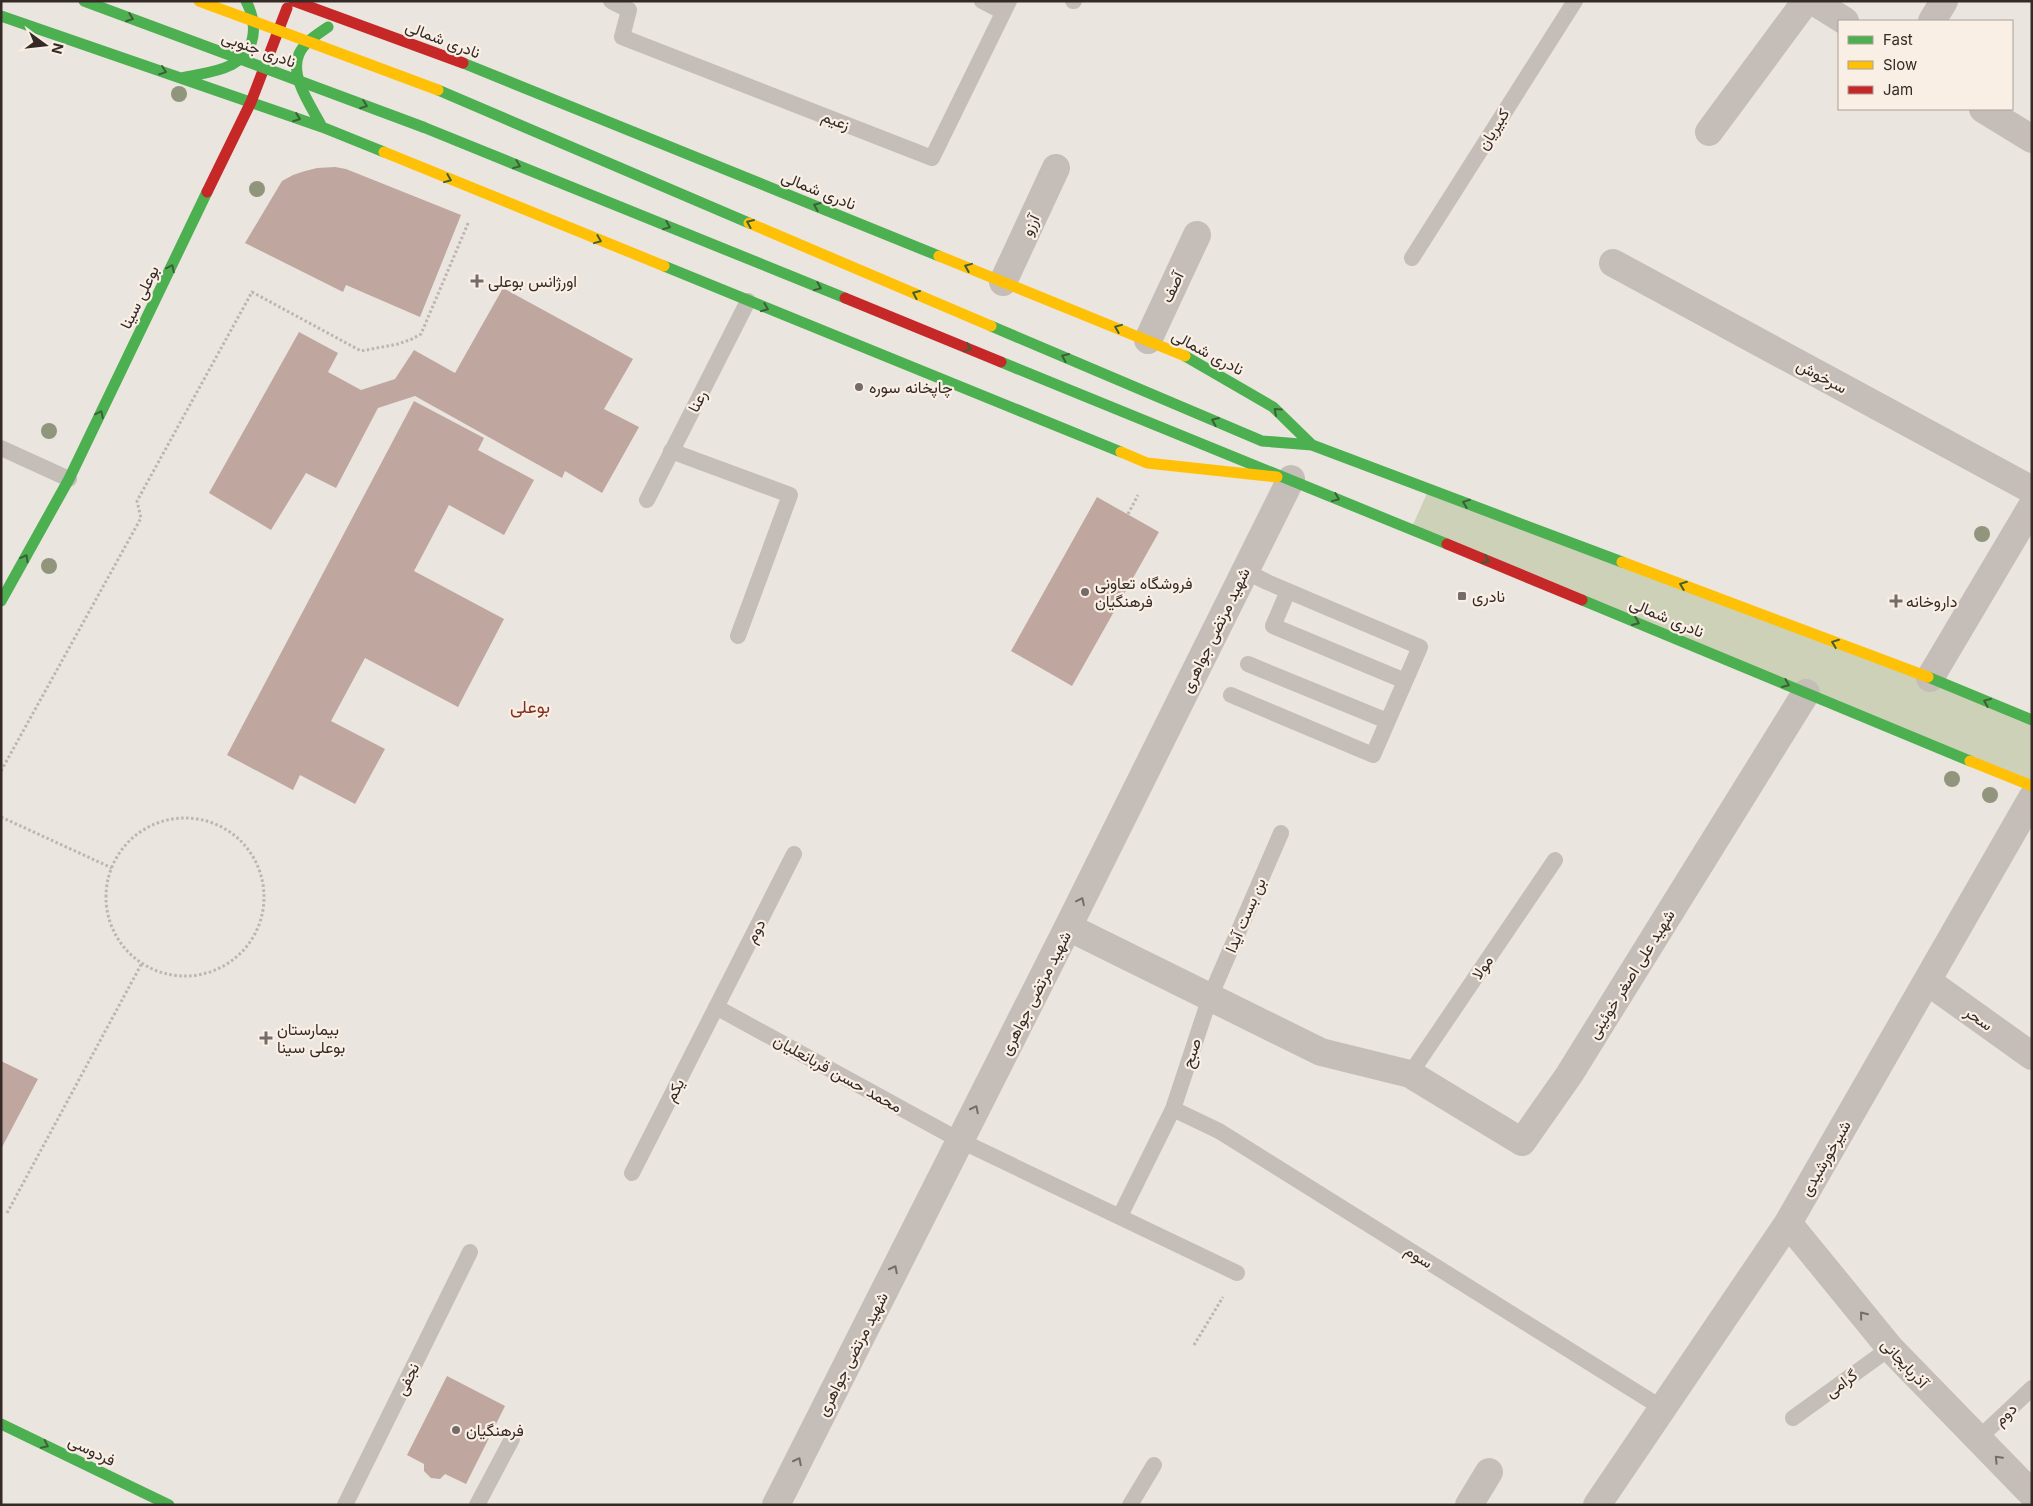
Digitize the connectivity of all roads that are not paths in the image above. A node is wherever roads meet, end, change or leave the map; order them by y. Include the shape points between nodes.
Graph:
1 (84, 1) edge
2 (199, 1) edge
3 (246, 1) edge
4 (290, 1) edge
5 (294, 1) edge
6 (612, 1) edge
7 (982, 1) edge
8 (1575, 1) edge
9 (1806, 1) edge
10 (1813, 1) edge
11 (1944, 1) edge
12 (1006, 7) edge
13 (1, 16) edge
14 (341, 18) junction
15 (1843, 20) edge
16 (1933, 20) edge
17 (181, 78) junction
18 (438, 90) joint
19 (251, 102) junction
20 (1985, 110) edge
21 (322, 127) junction
22 (423, 127) joint
23 (1709, 132) dead end
24 (2032, 140) edge
25 (1056, 168) dead end
26 (1197, 235) dead end
27 (1412, 258) dead end
28 (1613, 263) dead end
29 (1003, 282) junction
30 (748, 301) junction
31 (1148, 340) junction
32 (1312, 445) junction
33 (1, 448) edge
34 (671, 451) junction
35 (69, 479) junction
36 (1291, 479) junction
37 (2032, 490) edge
38 (647, 500) dead end
39 (2032, 506) edge
40 (1245, 571) junction
41 (1288, 591) junction
42 (1, 600) edge
43 (738, 636) dead end
44 (1248, 664) dead end
45 (1930, 678) junction
46 (1405, 681) junction
47 (1806, 692) junction
48 (1231, 696) dead end
49 (2032, 720) edge
50 (1387, 721) junction
51 (2032, 786) edge
52 (2032, 798) edge
53 (1281, 833) dead end
54 (794, 854) dead end
55 (1555, 860) dead end
56 (1068, 927) junction
57 (1927, 981) junction
58 (1210, 997) junction
59 (716, 1006) junction
60 (2032, 1056) edge
61 (1410, 1074) junction
62 (1173, 1109) junction
63 (959, 1140) junction
64 (632, 1173) dead end
65 (1120, 1216) junction
66 (1788, 1223) junction
67 (470, 1252) dead end
68 (1237, 1273) road end
69 (1890, 1348) junction
70 (2032, 1388) edge
71 (1662, 1408) junction
72 (1793, 1418) dead end
73 (1, 1424) edge
74 (512, 1439) dead end
75 (1978, 1440) junction
76 (1154, 1465) dead end
77 (1488, 1472) dead end
78 (2032, 1494) edge
79 (169, 1505) edge
80 (344, 1505) edge
81 (477, 1505) edge
82 (776, 1505) edge
83 (1130, 1505) edge
84 (1469, 1505) edge
85 (1596, 1505) edge

1 -> 22 main road, نادری جنوبی, bridge
2 - 18 main road, نادری جنوبی, bridge
3 - 17 main road via 256,29 252,46 236,63
4 - 19 main road, بوعلی سینا
5 - 14 main road, نادری شمالی
6 - 12 lane, زعیم via 629,10 622,37 932,158
7 - 12 lane
8 - 27 lane, کبیریان
9 - 23 street
10 - 15 street
11 - 16 street
13 -> 17 main road
14 - 21 main road via 308,43 299,53 296,65 302,88
29 -> 14 main road, نادری شمالی via 431,50
17 - 19 main road
32 -> 18 main road, نادری شمالی via 1262,441
19 -> 21 main road, نادری شمالی
35 -> 19 main road, بوعلی سینا
20 - 24 street
21 -> 30 main road, نادری شمالی
22 -> 36 main road, نادری شمالی
25 - 29 street, آرزو
26 - 31 street, آصف
28 - 37 street, سرخوش
31 -> 29 main road, نادری شمالی
30 - 34 lane, رعنا
30 -> 36 main road, نادری شمالی via 1148,463
32 -> 31 main road, نادری شمالی via 1273,407 1191,358
45 -> 32 main road, نادری شمالی
33 - 35 lane
34 - 38 lane, رعنا
34 - 43 lane via 790,496
42 -> 35 main road, بوعلی سینا
36 - 40 street, شهید مرتضی جواهری
36 -> 47 main road, نادری شمالی
39 - 45 street
40 - 41 lane
56 -> 40 street, شهید مرتضی جواهری
41 - 46 lane via 1420,647
41 - 46 lane via 1273,626
44 - 50 lane
49 -> 45 main road, نادری شمالی
46 - 50 lane
47 - 51 main road, نادری شمالی
47 - 61 street, شهید علی اصغر خوئینی via 1569,1075 1522,1142
48 - 50 lane via 1373,755
52 - 57 street, شیرخورشیدی
53 - 58 lane, بن بست آیدا
54 - 59 lane, دوم
55 - 61 lane, مولا
56 - 58 street
63 -> 56 street, شهید مرتضی جواهری
57 - 60 street, سحر
57 - 66 street, شیرخورشیدی
58 - 61 street via 1321,1052
58 - 62 lane, صبح
59 - 63 lane, محمد حسن قربانعلیان
59 - 64 lane, یکم
62 - 65 lane, صبح
62 - 71 lane, سوم via 1219,1132
63 - 65 lane, محمد حسن قربانعلیان
82 -> 63 street, شهید مرتضی جواهری
65 - 68 lane, محمد حسن قربانعلیان
69 -> 66 street, آذربایجانی
66 - 71 street, شیرخورشیدی
67 - 80 lane, نجفی
69 - 72 lane, گرامی
69 - 75 street, آذربایجانی
70 - 75 lane, دوم
71 - 85 street, شیرخورشیدی
73 -> 79 main road, فردوسی
74 - 81 lane
78 -> 75 street, آذربایجانی
76 - 83 lane
77 - 84 street

